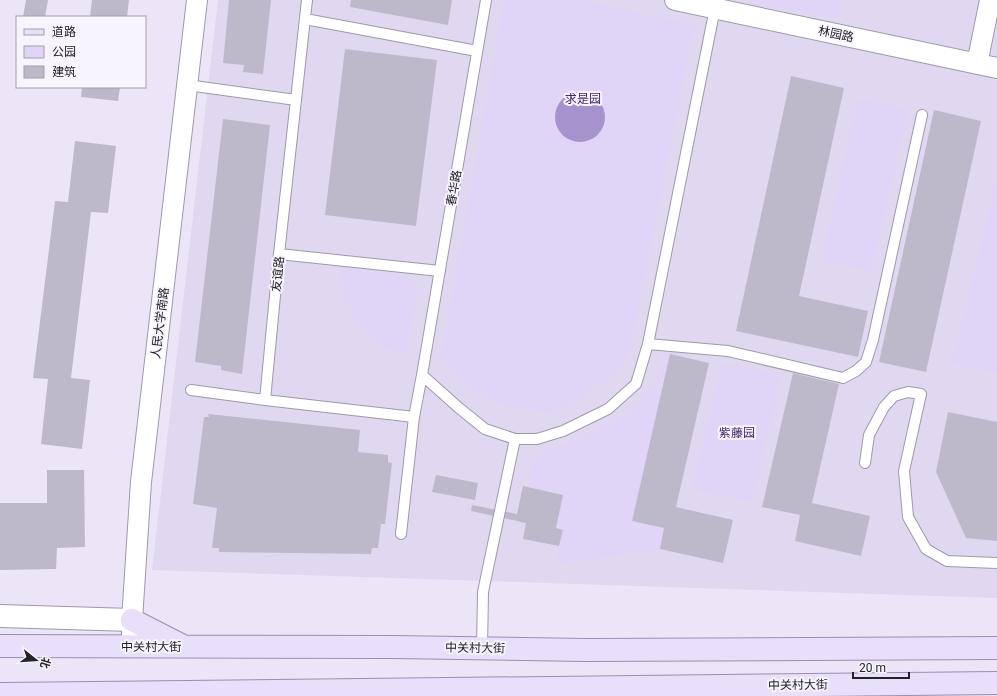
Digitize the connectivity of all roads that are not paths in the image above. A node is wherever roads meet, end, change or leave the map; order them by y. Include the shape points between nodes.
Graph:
1 (197, 0) edge
2 (307, 0) edge
3 (486, 0) edge
4 (675, 0) edge
5 (990, 0) edge
6 (716, 4) edge
7 (305, 19) junction
8 (477, 51) junction
9 (977, 64) junction
10 (997, 68) edge
11 (187, 85) junction
12 (296, 100) junction
13 (922, 115) dead end
14 (280, 254) junction
15 (440, 271) junction
16 (648, 344) junction
17 (422, 375) junction
18 (191, 390) dead end
19 (265, 400) junction
20 (414, 417) junction
21 (515, 438) junction
22 (865, 463) dead end
23 (401, 534) dead end
24 (997, 563) edge
25 (0, 616) edge
26 (132, 620) junction
27 (0, 646) edge
28 (132, 646) junction
29 (184, 647) junction
30 (482, 648) junction
31 (997, 648) edge
32 (997, 683) edge
33 (913, 690) edge
34 (634, 691) edge
35 (492, 692) edge
36 (0, 694) edge
37 (30, 695) edge

1 - 11 street, 人民大学南路
2 - 7 lane, 友谊路
3 - 8 lane, 春华路
4 - 6 street, 林园路
5 - 9 street
6 - 9 street, 林园路
6 - 16 lane
7 - 8 lane
7 - 12 lane, 友谊路
8 - 15 lane, 春华路
9 - 10 street, 林园路
11 - 12 lane
11 - 26 street, 人民大学南路 via 142,482
12 - 14 lane, 友谊路
13 - 16 lane via 873,340 866,362 856,371 843,378 728,351
14 - 15 lane
14 - 19 lane, 友谊路
15 - 17 lane, 春华路
16 - 21 lane via 636,384 608,409 563,431 537,439
17 - 20 lane, 春华路
17 - 21 lane via 485,429
18 - 19 lane
19 - 20 lane
20 - 23 lane, 春华路
21 - 30 lane via 483,592
22 - 24 lane via 870,435 884,407 894,396 908,392 921,394 904,471 908,517 926,549 946,561
25 - 26 street
26 - 28 street, 人民大学南路
26 - 29 main road
27 - 28 main road, 中关村大街
28 - 29 main road, 中关村大街
29 - 30 main road, 中关村大街
30 - 31 main road, 中关村大街
32 - 33 main road, 中关村大街
33 - 34 main road, 中关村大街
34 - 35 main road, 中关村大街
35 - 37 main road, 中关村大街
36 - 37 main road, 中关村大街

